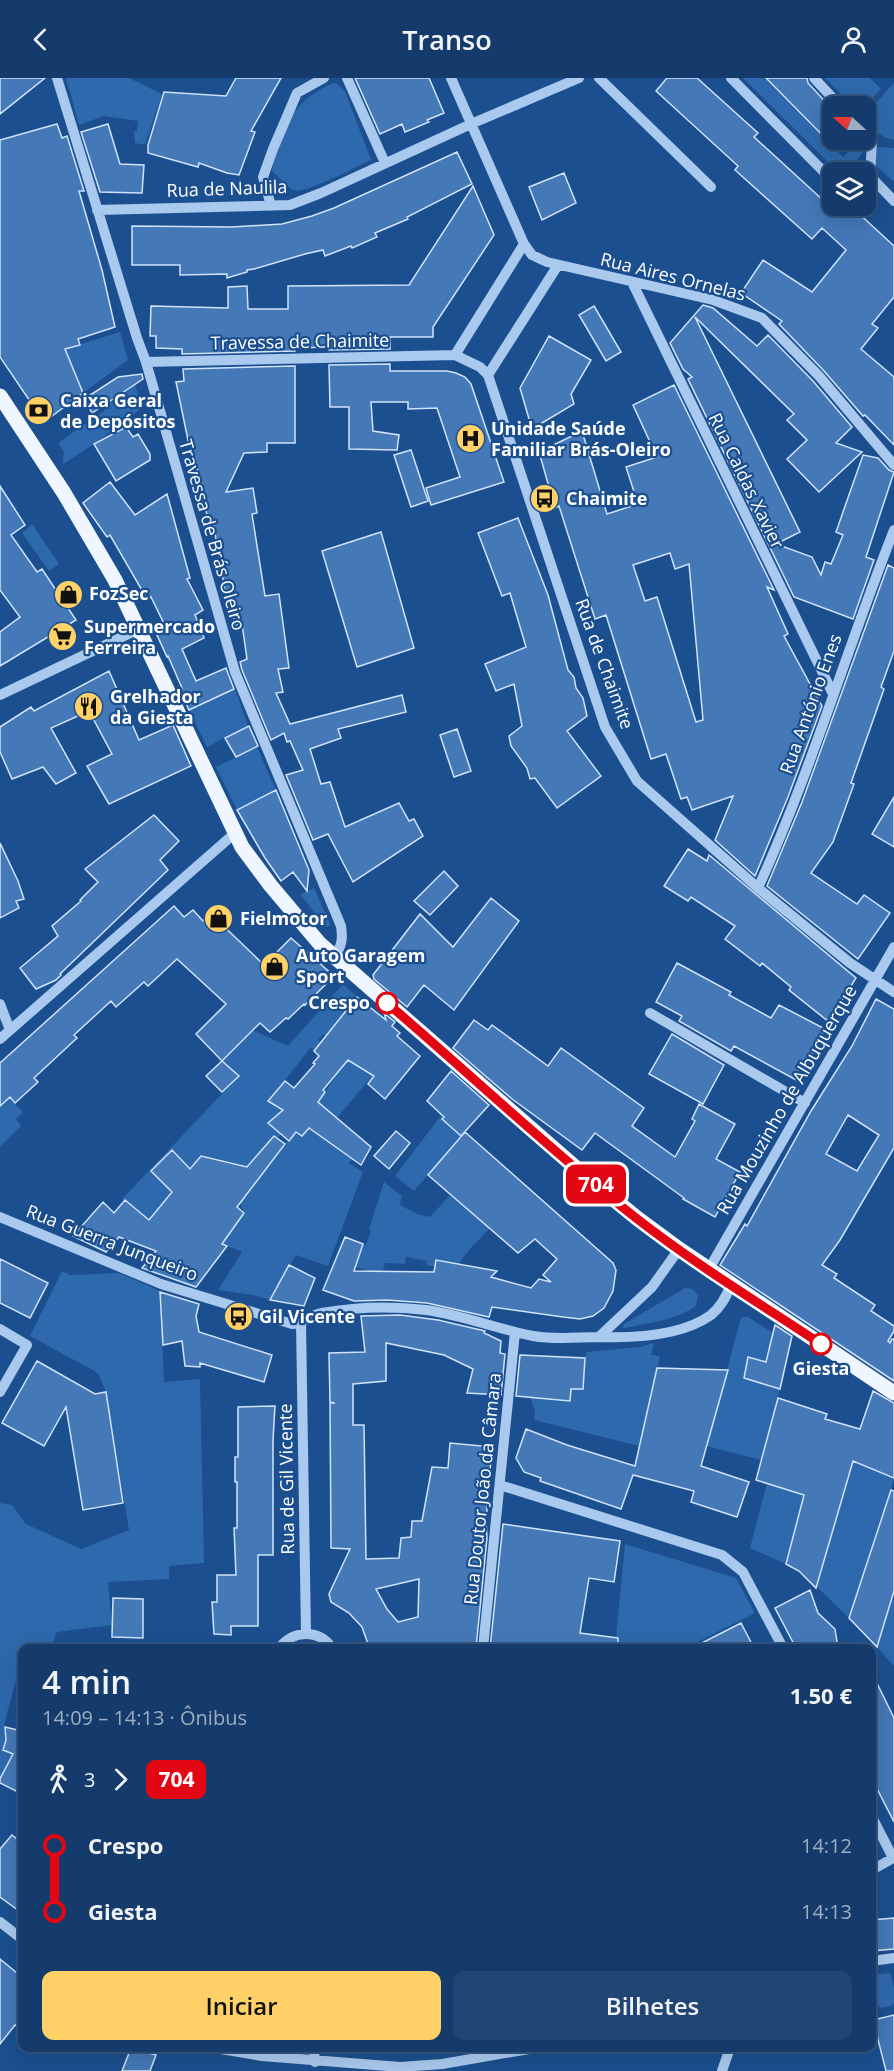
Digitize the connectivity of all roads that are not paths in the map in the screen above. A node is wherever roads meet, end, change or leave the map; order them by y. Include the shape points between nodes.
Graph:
1 (57, 78) edge
2 (324, 78) edge
3 (347, 78) edge
4 (451, 78) edge
5 (579, 78) edge
6 (599, 78) edge
7 (730, 78) edge
8 (814, 78) edge
9 (831, 96) edge
10 (471, 124) junction
11 (385, 163) junction
12 (822, 170) edge
13 (876, 184) edge
14 (711, 187) dead end
15 (894, 201) edge
16 (271, 206) junction
17 (97, 210) junction
18 (524, 244) junction
19 (558, 265) junction
20 (632, 282) junction
21 (455, 355) junction
22 (146, 362) junction
23 (488, 375) junction
24 (0, 396) edge
25 (894, 465) edge
26 (894, 530) edge
27 (139, 629) junction
28 (833, 694) junction
29 (0, 695) edge
30 (235, 833) junction
31 (758, 888) junction
32 (894, 947) edge
33 (334, 957) junction
34 (875, 981) junction
35 (894, 992) edge
36 (0, 1004) edge
37 (650, 1013) dead end
38 (10, 1029) junction
39 (0, 1039) edge
40 (805, 1103) junction
41 (0, 1217) edge
42 (679, 1249) junction
43 (709, 1269) junction
44 (731, 1285) junction
45 (301, 1323) junction
46 (0, 1329) edge
47 (515, 1332) junction
48 (599, 1337) junction
49 (0, 1392) edge
50 (894, 1393) edge
51 (500, 1485) junction
52 (306, 1634) junction
53 (283, 1644) edge
54 (328, 1644) edge
55 (483, 1644) edge
56 (781, 1644) edge
57 (876, 1825) edge
58 (893, 1858) edge
59 (876, 1868) edge
60 (0, 1922) edge
61 (18, 1937) edge
62 (894, 1958) edge
63 (876, 1960) edge
64 (238, 2052) edge
65 (314, 2052) edge
66 (512, 2052) edge
67 (729, 2052) edge
68 (315, 2062) junction
69 (400, 2069) edge
70 (722, 2071) edge

1 - 17 street, Travessa de Brás Oleiro
2 - 16 street via 297,93 273,149 262,177
3 - 11 street
4 - 10 street
5 - 10 street, Rua de Naulila
6 - 14 street
7 - 12 street
8 - 9 street
10 - 11 street, Rua de Naulila
10 - 18 street
11 - 16 street, Rua de Naulila via 290,205
13 - 15 street
16 - 17 street, Rua de Naulila
17 - 22 street, Travessa de Brás Oleiro
18 - 19 street via 532,255
18 - 21 street
19 - 20 street, Rua Aires Ornelas
19 - 23 street
20 - 25 street, Rua Aires Ornelas via 713,300 762,318 819,376
20 - 28 street, Rua Caldas Xavier
21 - 22 street, Travessa de Chaimite
21 - 23 street
22 - 33 street, Travessa de Brás Oleiro via 235,672 341,926 341,948
23 - 31 street, Rua de Chaimite via 605,727 638,781
24 - 27 main road via 64,493
26 - 28 street, Rua António Enes
27 - 29 street
27 - 30 main road
28 - 31 street, Rua António Enes
30 - 33 main road via 271,886
30 - 38 street
31 - 34 street, Rua de Chaimite
32 - 34 street, Rua Mouzinho de Albuquerque
33 - 42 main road via 576,1168
34 - 35 street, Rua de Chaimite
34 - 40 street, Rua Mouzinho de Albuquerque
36 - 38 street
37 - 40 street
38 - 39 street
40 - 43 street, Rua Mouzinho de Albuquerque
41 - 45 street, Rua Guerra Junqueiro via 162,1284
42 - 43 main road
42 - 48 street via 652,1287
43 - 44 main road
44 - 48 street via 720,1307 700,1321 644,1336
44 - 50 main road
45 - 47 street via 316,1314 344,1309 388,1308 426,1311
45 - 52 street, Rua de Gil Vicente
46 - 49 street via 27,1345
47 - 48 street via 557,1338
47 - 51 street, Rua Doutor João da Câmara
51 - 55 street, Rua Doutor João da Câmara
51 - 56 street via 722,1555 743,1572
52 - 53 street
52 - 54 street
57 - 58 street
58 - 59 street
60 - 61 street
62 - 63 street
64 - 68 street
65 - 68 street
66 - 69 street
67 - 70 street
68 - 69 street

